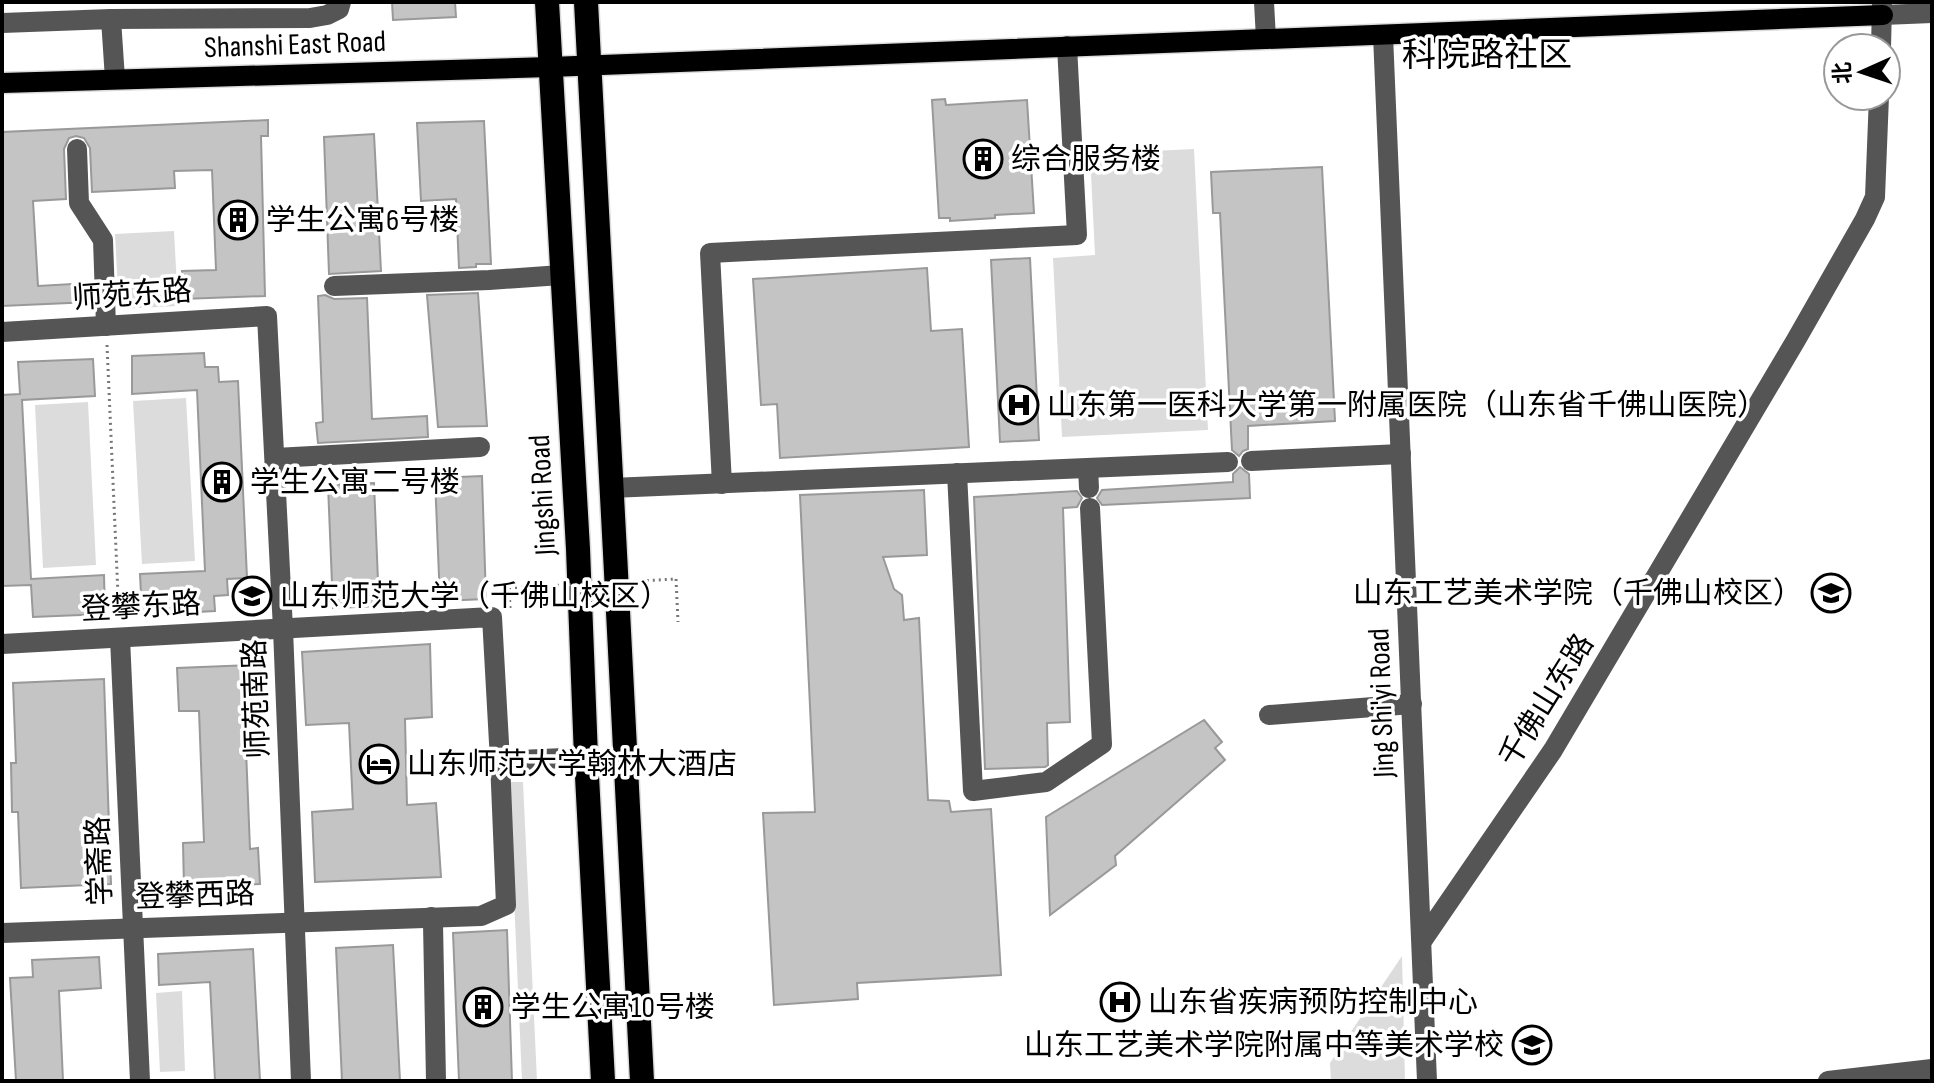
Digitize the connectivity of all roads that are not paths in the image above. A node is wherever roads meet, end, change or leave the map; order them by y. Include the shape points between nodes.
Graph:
1 (341, 2) edge
2 (547, 2) edge
3 (586, 2) edge
4 (1264, 2) edge
5 (1882, 8) edge
6 (67, 11) edge
7 (1932, 13) edge
8 (111, 19) junction
9 (2, 23) edge
10 (1881, 32) edge
11 (1383, 35) junction
12 (1266, 39) junction
13 (1067, 46) junction
14 (589, 65) junction
15 (550, 67) junction
16 (115, 79) junction
17 (2, 83) edge
18 (1878, 112) edge
19 (77, 149) dead end
20 (561, 275) junction
21 (334, 286) dead end
22 (267, 316) joint
23 (106, 326) junction
24 (2, 332) edge
25 (480, 447) dead end
26 (1401, 454) junction
27 (275, 458) junction
28 (1251, 461) dead end
29 (1228, 462) dead end
30 (957, 473) junction
31 (722, 484) junction
32 (611, 488) junction
33 (1089, 488) junction
34 (283, 629) junction
35 (120, 638) junction
36 (2, 644) edge
37 (1412, 704) junction
38 (1269, 715) dead end
39 (586, 757) junction
40 (500, 761) junction
41 (431, 917) junction
42 (294, 921) junction
43 (132, 928) junction
44 (2, 933) edge
45 (1422, 941) junction
46 (1932, 1069) edge
47 (140, 1081) edge
48 (301, 1081) edge
49 (436, 1081) edge
50 (603, 1081) edge
51 (642, 1081) edge
52 (1427, 1081) edge
53 (1828, 1081) edge

1 - 8 street via 339,9 310,18
2 - 15 highway, Jingshi Road
3 - 14 highway
4 - 12 street
5 - 7 street
5 - 10 street
5 - 11 main road, Shanshi East Road
6 - 8 street
6 - 9 street
8 - 16 street
11 - 12 main road, Shanshi East Road
11 - 26 street, Jing Shi'yi Road
12 - 13 main road, Shanshi East Road
13 - 14 main road, Shanshi East Road
13 - 31 street via 1077,235 710,253
14 - 15 main road, Shanshi East Road
14 - 32 highway
15 - 16 main road, Shanshi East Road
15 - 20 highway, Jingshi Road
16 - 17 main road, Shanshi East Road
18 - 45 street, 千佛山东路 via 1875,197 1865,219 1553,750
19 - 23 street via 79,203 103,240
20 - 21 street
20 - 39 highway, Jingshi Road
22 - 23 street, 师苑东路
22 - 27 street, 师苑南路
23 - 24 street, 师苑东路
25 - 27 street
26 - 28 street
26 - 37 street, Jing Shi'yi Road
27 - 34 street, 师苑南路
29 - 33 street
30 - 31 street
30 - 33 street
30 - 33 street via 973,791 1046,782 1102,744
31 - 32 street
32 - 51 highway
34 - 35 street, 登攀东路
34 - 40 street, 登攀东路 via 492,617
34 - 42 street, 师苑南路
35 - 36 street, 登攀东路
35 - 43 street, 学斋路
37 - 38 street
37 - 45 street, Jing Shi'yi Road
39 - 40 street
39 - 50 highway, Jingshi Road
40 - 41 street, 登攀西路 via 506,905 481,916
41 - 42 street, 登攀西路
41 - 49 street
42 - 43 street, 登攀西路
42 - 48 street, 师苑南路
43 - 44 street, 登攀西路
43 - 47 street, 学斋路
45 - 52 street, Jing Shi'yi Road
46 - 53 street

